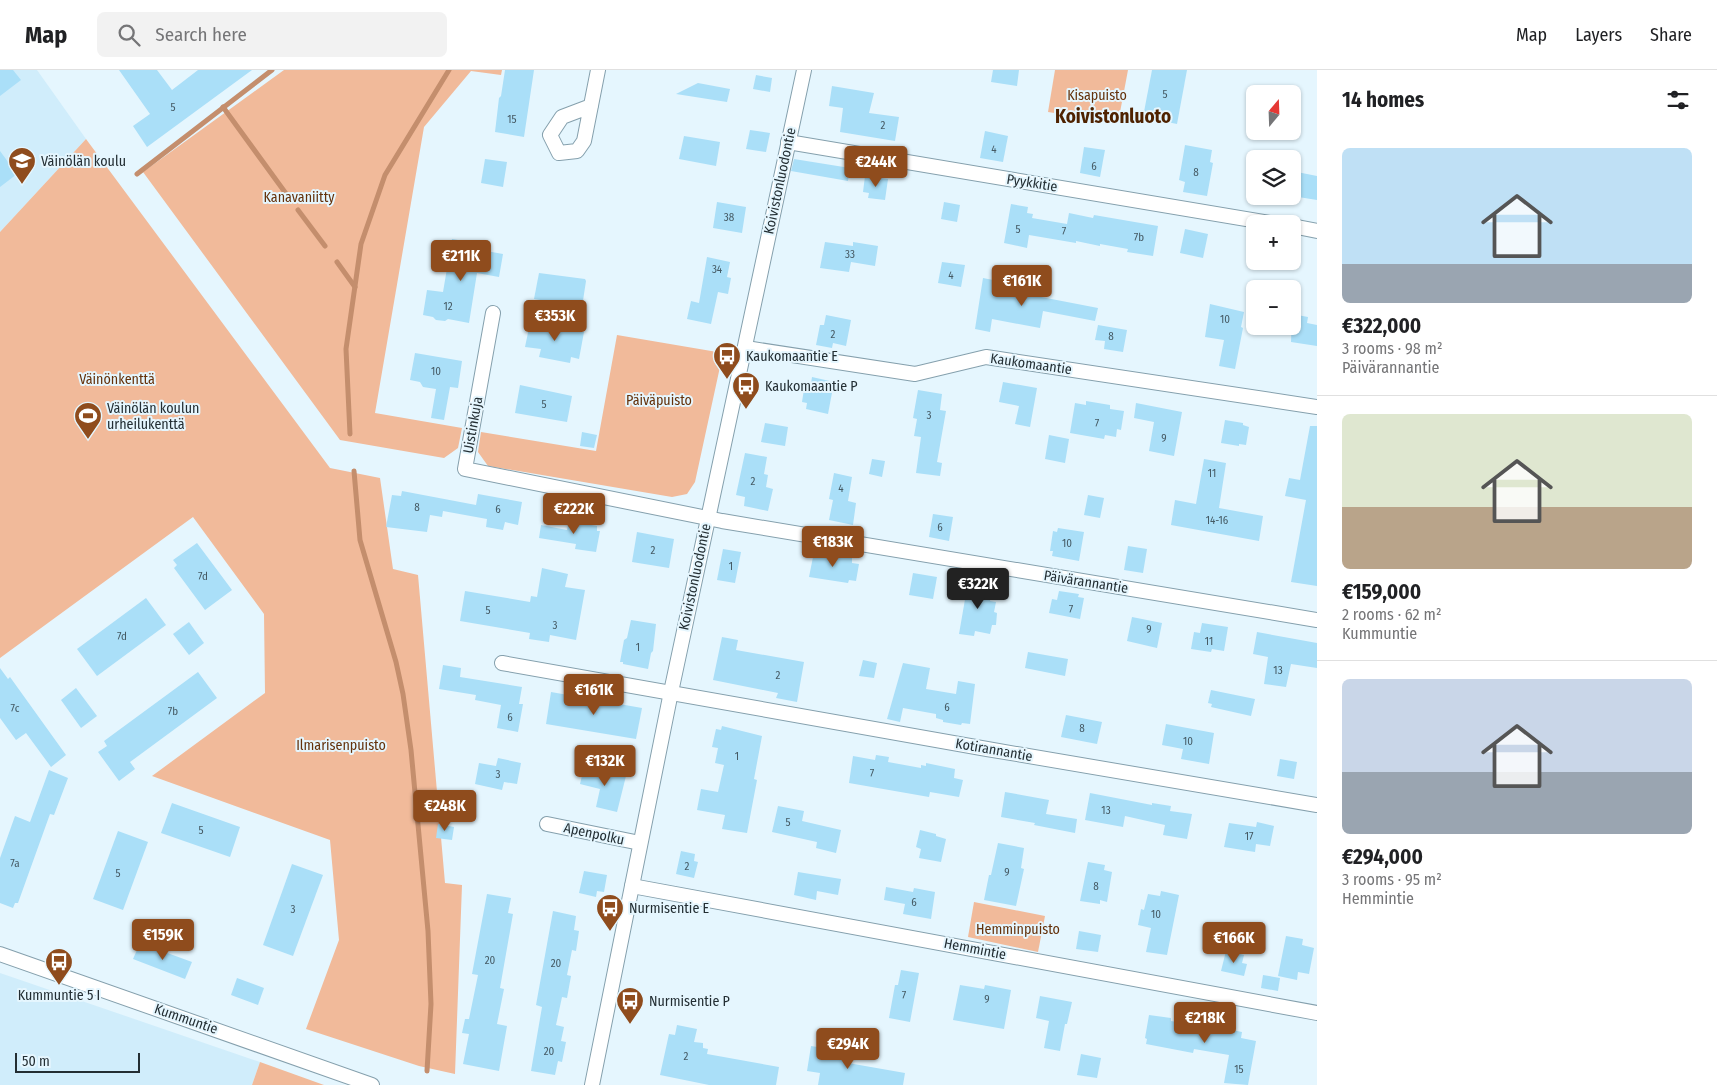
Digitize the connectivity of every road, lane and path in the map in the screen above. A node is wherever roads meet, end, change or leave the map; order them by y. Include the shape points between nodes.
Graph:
1 (598, 70) edge
2 (804, 70) edge
3 (591, 106) dead end
4 (788, 142) junction
5 (1246, 219) edge
6 (1301, 227) edge
7 (1317, 230) edge
8 (493, 313) dead end
9 (746, 348) junction
10 (1317, 407) edge
11 (708, 518) junction
12 (1317, 620) edge
13 (502, 663) dead end
14 (671, 692) junction
15 (1317, 805) edge
16 (547, 824) dead end
17 (640, 843) junction
18 (632, 886) junction
19 (0, 954) edge
20 (1317, 1013) edge
21 (372, 1085) edge
22 (592, 1085) edge

1 - 3 street
2 - 4 street, Koivistonluodontie
4 - 5 street, Pyykkitie
4 - 9 street, Koivistonluodontie
6 - 7 street
8 - 11 street, Uistinkuja via 465,469
9 - 10 street, Kaukomaantie via 915,374 986,357
9 - 11 street, Koivistonluodontie
11 - 12 street, Päivärannantie
11 - 14 street, Koivistonluodontie
13 - 14 street, Kotirannantie
14 - 15 street, Kotirannantie
14 - 17 street, Koivistonluodontie
16 - 17 street, Apenpolku
17 - 18 street, Koivistonluodontie
18 - 20 street, Hemmintie
18 - 22 street, Koivistonluodontie
19 - 21 street, Kummuntie

